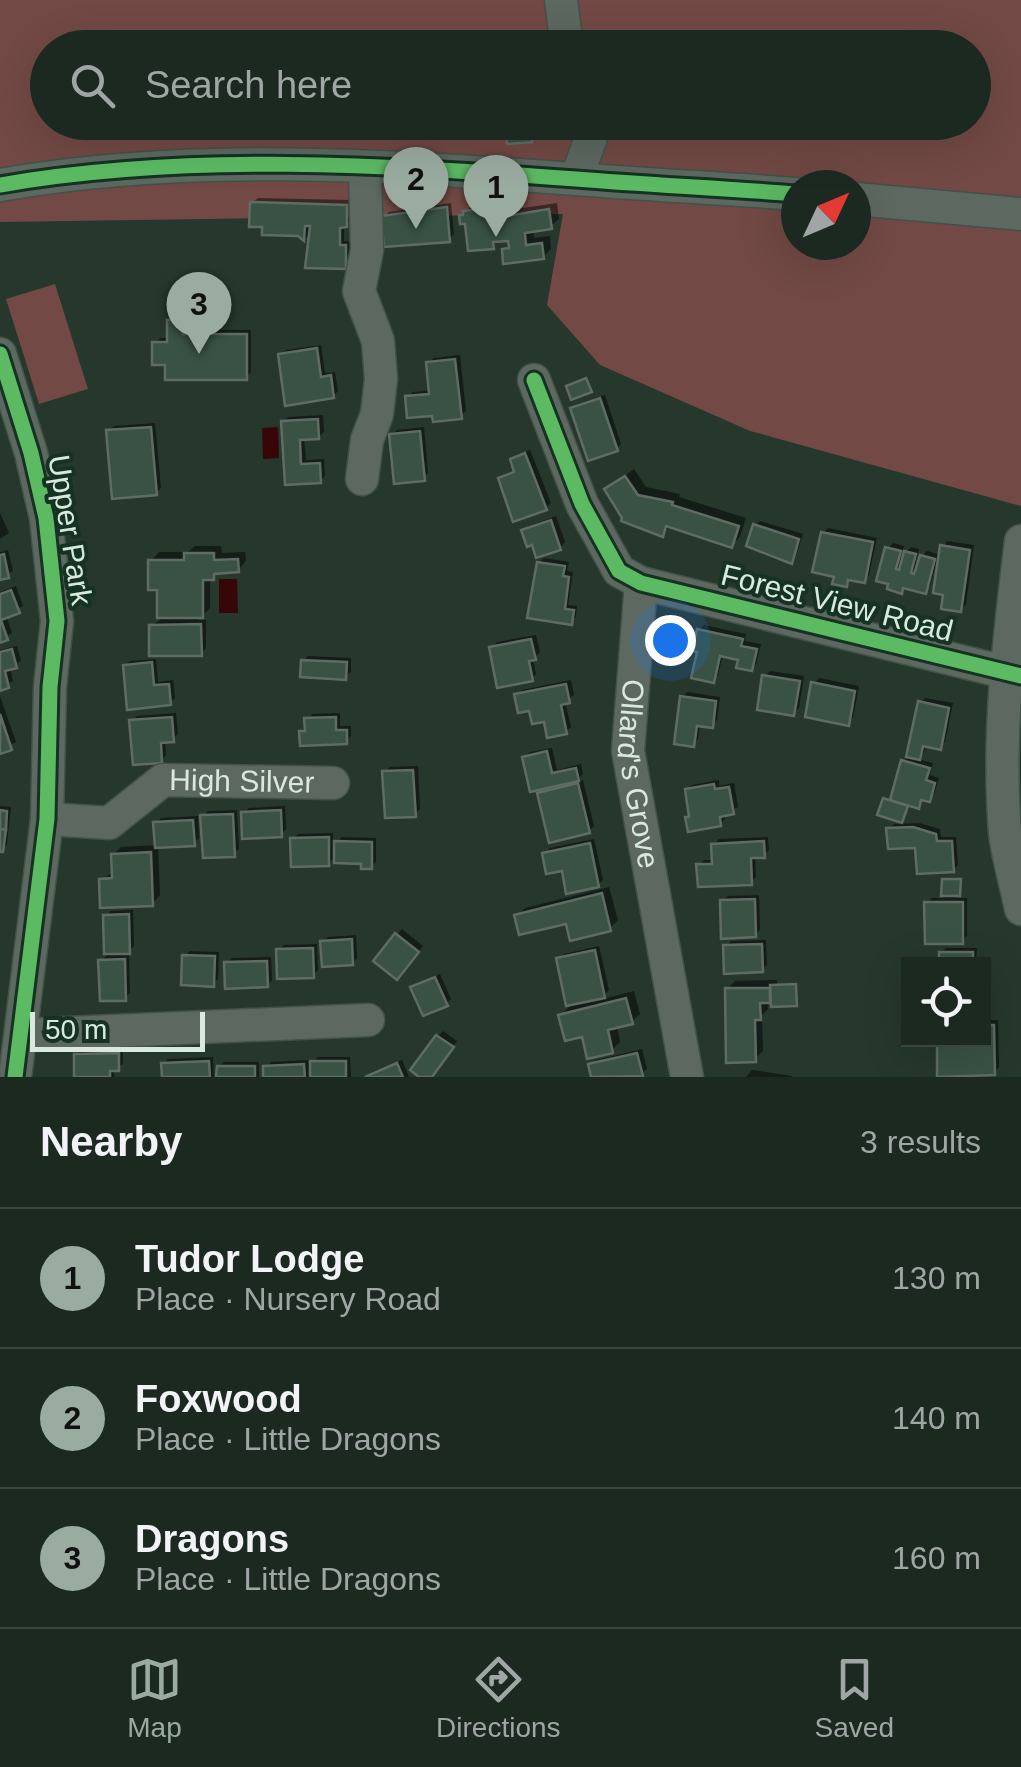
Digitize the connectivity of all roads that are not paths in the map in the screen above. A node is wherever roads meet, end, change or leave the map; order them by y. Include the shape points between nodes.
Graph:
1 (561, 0) edge
2 (565, 30) edge
3 (590, 140) edge
4 (365, 167) junction
5 (576, 179) junction
6 (0, 184) edge
7 (781, 193) edge
8 (871, 201) edge
9 (1021, 214) edge
10 (0, 354) edge
11 (534, 380) dead end
12 (362, 479) dead end
13 (1021, 541) edge
14 (641, 584) junction
15 (1013, 674) edge
16 (332, 783) dead end
17 (47, 819) junction
18 (1021, 909) edge
19 (352, 1012) dead end
20 (22, 1035) junction
21 (15, 1077) edge
22 (687, 1077) edge

1 - 2 street
3 - 5 street
4 - 5 street
4 - 6 street via 188,166 70,172
4 - 12 street via 367,250 359,290 378,341 381,379
5 - 7 street
8 - 9 street
10 - 17 street, Upper Park via 31,453 57,621
11 - 14 street via 582,504 619,571
13 - 15 street
14 - 15 street, Forest View Road
14 - 22 street, Ollard's Grove via 628,751
15 - 18 street via 1002,764 1006,838
16 - 17 street, High Silver via 162,780 109,823
17 - 20 street, Upper Park
19 - 20 street
20 - 21 street, Upper Park

